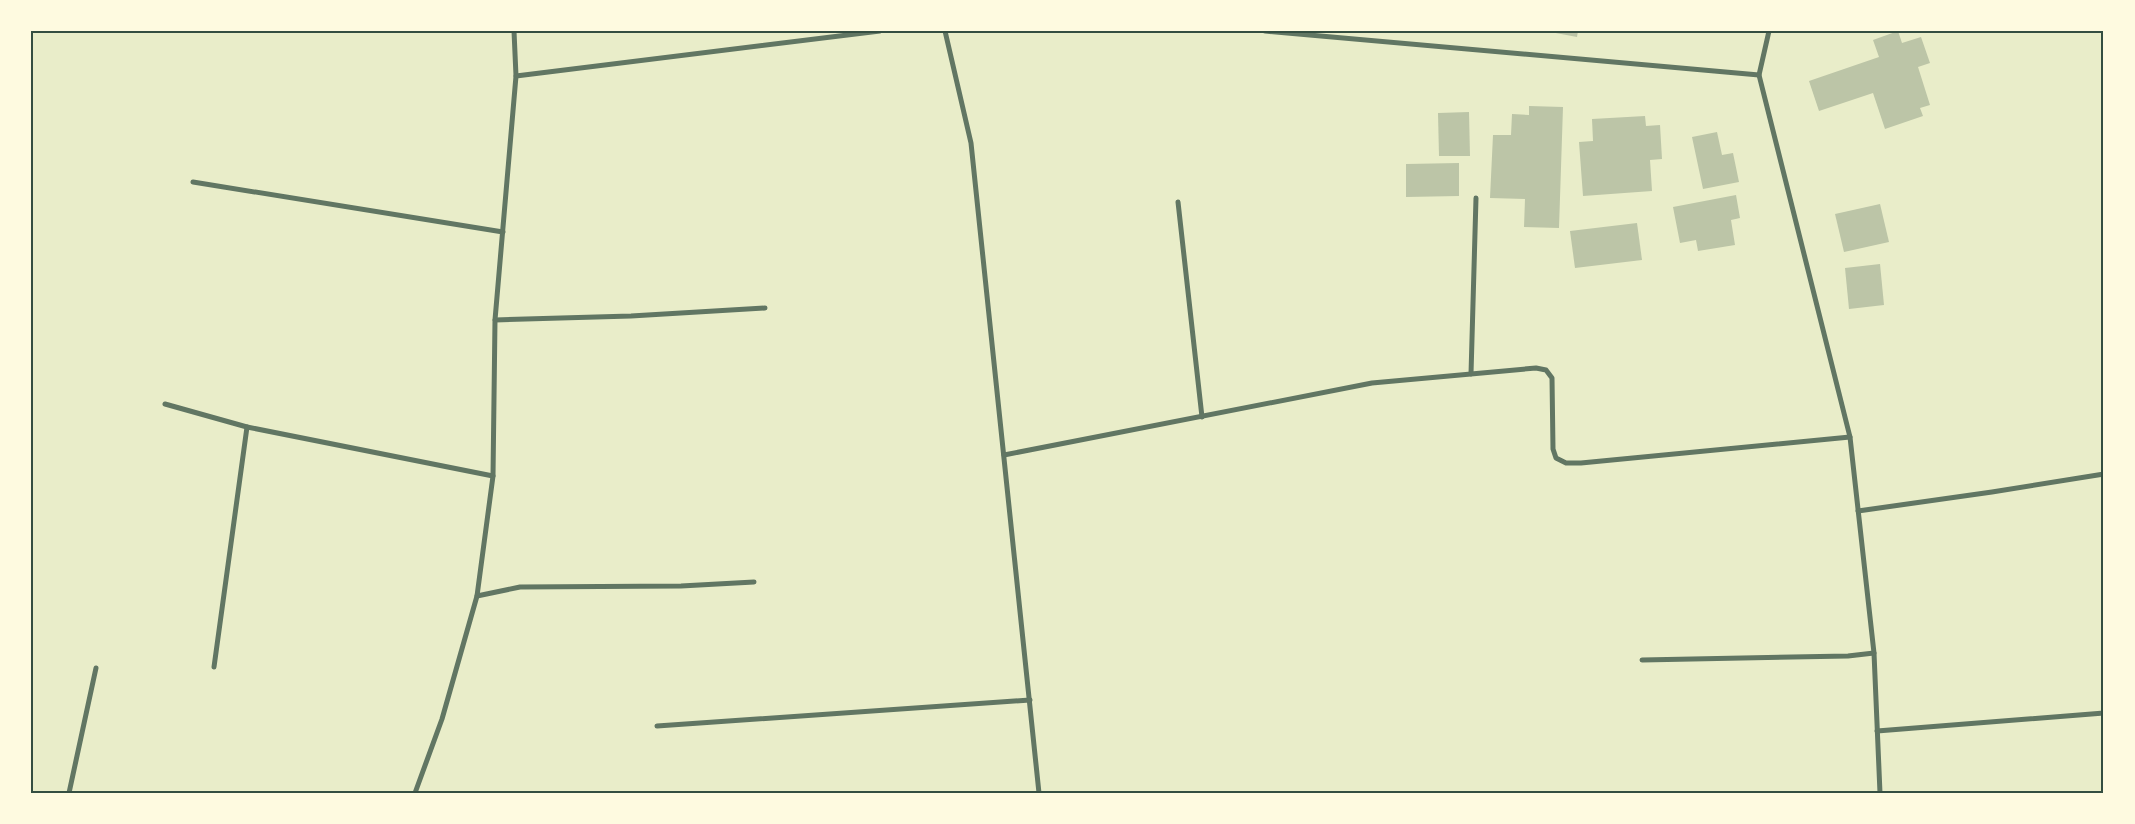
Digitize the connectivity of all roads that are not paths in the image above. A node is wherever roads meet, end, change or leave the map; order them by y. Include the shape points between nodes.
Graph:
1 (514, 31) edge
2 (880, 31) edge
3 (945, 31) edge
4 (1265, 31) edge
5 (1768, 31) edge
6 (1759, 75) junction
7 (516, 76) junction
8 (193, 182) dead end
9 (1476, 198) dead end
10 (1178, 202) dead end
11 (503, 232) junction
12 (765, 308) dead end
13 (496, 320) junction
14 (1471, 374) junction
15 (165, 404) dead end
16 (1202, 416) junction
17 (247, 427) junction
18 (1850, 437) junction
19 (1004, 455) junction
20 (2104, 474) edge
21 (493, 476) junction
22 (1858, 511) junction
23 (754, 582) dead end
24 (477, 596) junction
25 (1874, 653) junction
26 (1642, 660) dead end
27 (214, 667) dead end
28 (96, 668) dead end
29 (1030, 700) junction
30 (2104, 713) edge
31 (657, 726) dead end
32 (1877, 731) junction
33 (70, 793) edge
34 (415, 793) edge
35 (1039, 793) edge
36 (1880, 793) edge

1 - 7 street
2 - 7 street
3 - 19 street via 971,143
4 - 6 street
5 - 6 street
6 - 18 street
7 - 11 street
8 - 11 street
9 - 14 street
10 - 16 street
11 - 13 street
12 - 13 street
13 - 21 street
14 - 16 street via 1372,383
14 - 18 street via 1536,368 1548,372 1552,378 1554,455 1566,463
15 - 17 street
16 - 19 street
17 - 21 street
17 - 27 street
18 - 22 street
19 - 29 street
20 - 22 street
21 - 24 street
22 - 25 street
23 - 24 street via 520,587
24 - 34 street via 442,719
25 - 26 street
25 - 32 street
28 - 33 street
29 - 31 street
29 - 35 street
30 - 32 street
32 - 36 street

